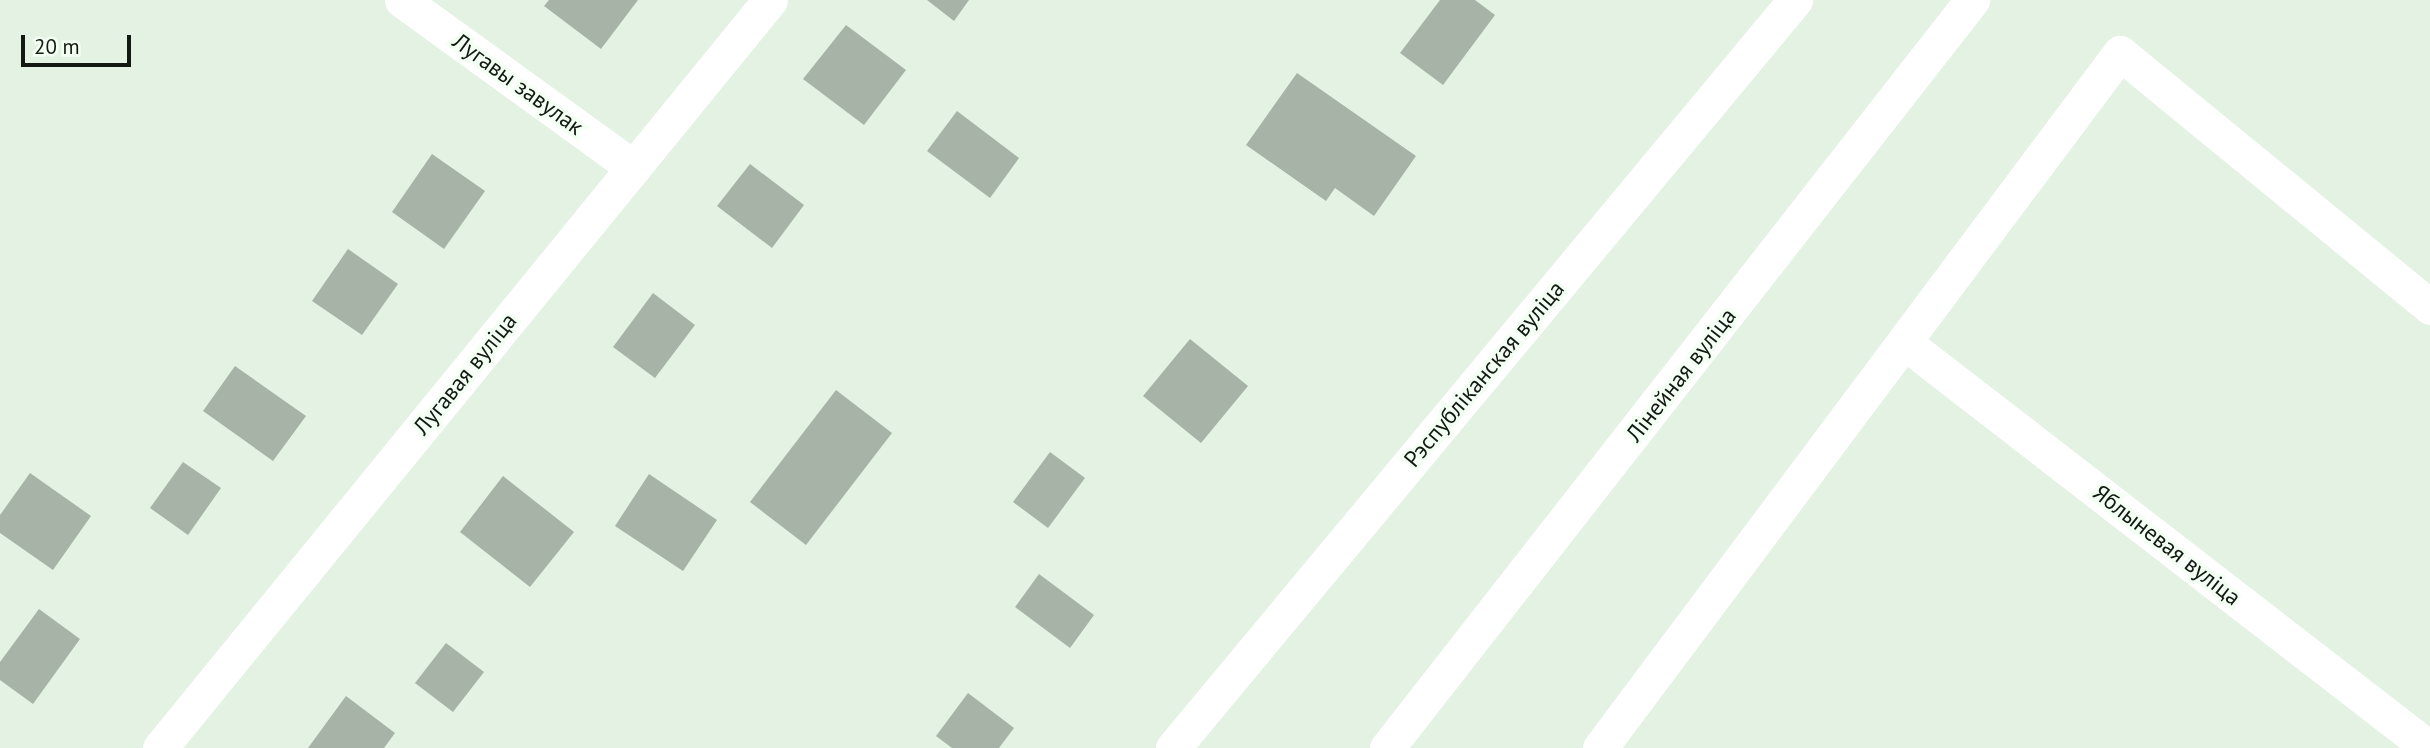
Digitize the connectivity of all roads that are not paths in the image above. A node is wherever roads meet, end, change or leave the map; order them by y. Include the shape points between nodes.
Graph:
1 (402, 0) edge
2 (770, 0) edge
3 (1795, 0) edge
4 (1972, 0) edge
5 (634, 168) junction
6 (2430, 307) edge
7 (1904, 342) junction
8 (1611, 744) edge
9 (160, 748) edge
10 (1173, 748) edge
11 (1387, 748) edge
12 (2429, 748) edge

1 - 5 street, Лугавы завулак
2 - 5 street, Лугавая вуліца
3 - 10 street, Рэспубліканская вуліца
4 - 11 street, Лінейная вуліца
5 - 9 street, Лугавая вуліца
6 - 7 street via 2120,53
7 - 8 street
7 - 12 street, Яблыневая вуліца

